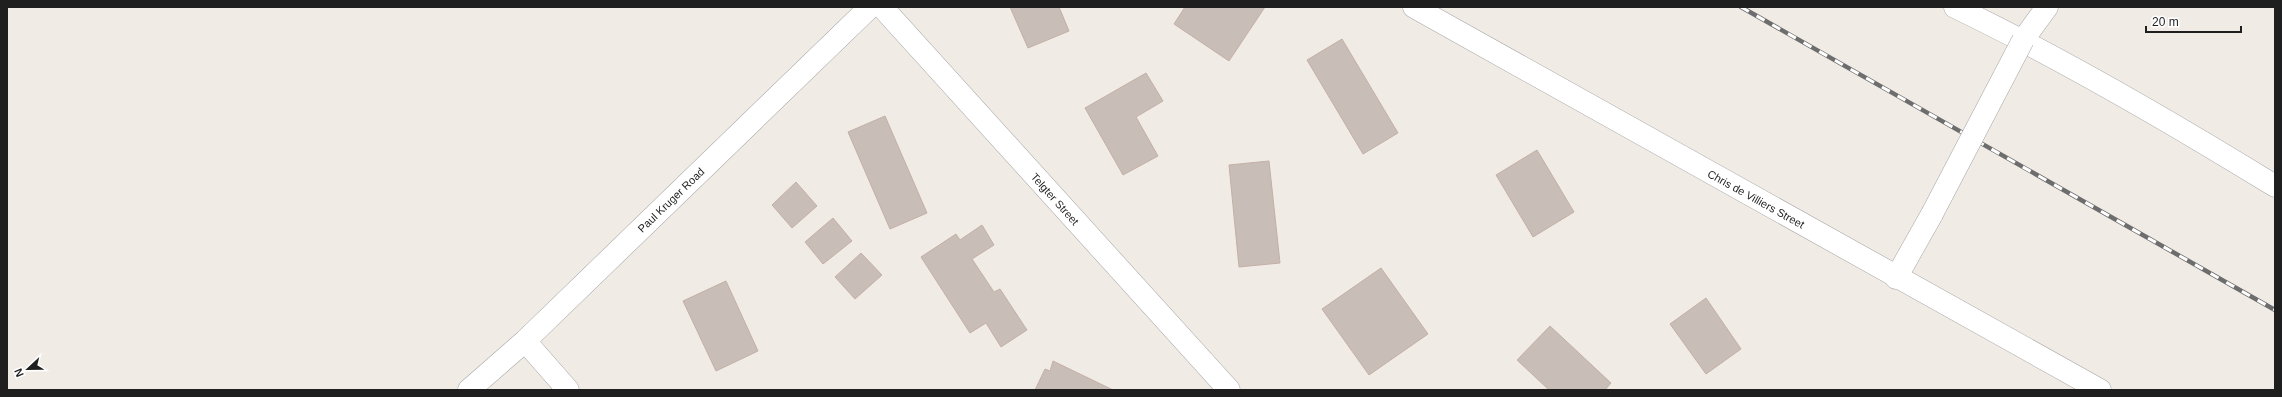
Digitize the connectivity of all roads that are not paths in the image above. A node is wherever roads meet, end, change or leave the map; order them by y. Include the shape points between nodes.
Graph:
1 (870, 7) edge
2 (882, 7) edge
3 (1414, 7) edge
4 (1955, 7) edge
5 (2047, 7) edge
6 (2023, 40) junction
7 (2275, 186) edge
8 (1896, 278) junction
9 (525, 341) junction
10 (469, 390) edge
11 (568, 390) edge
12 (1230, 390) edge
13 (2100, 390) edge

1 - 9 street, Paul Kruger Road
2 - 12 street, Telgter Street
3 - 8 street, Chris de Villiers Street
4 - 6 street
5 - 6 street
6 - 7 street
6 - 8 street, bridge
8 - 13 street, Chris de Villiers Street
9 - 10 street, Paul Kruger Road
9 - 11 street

